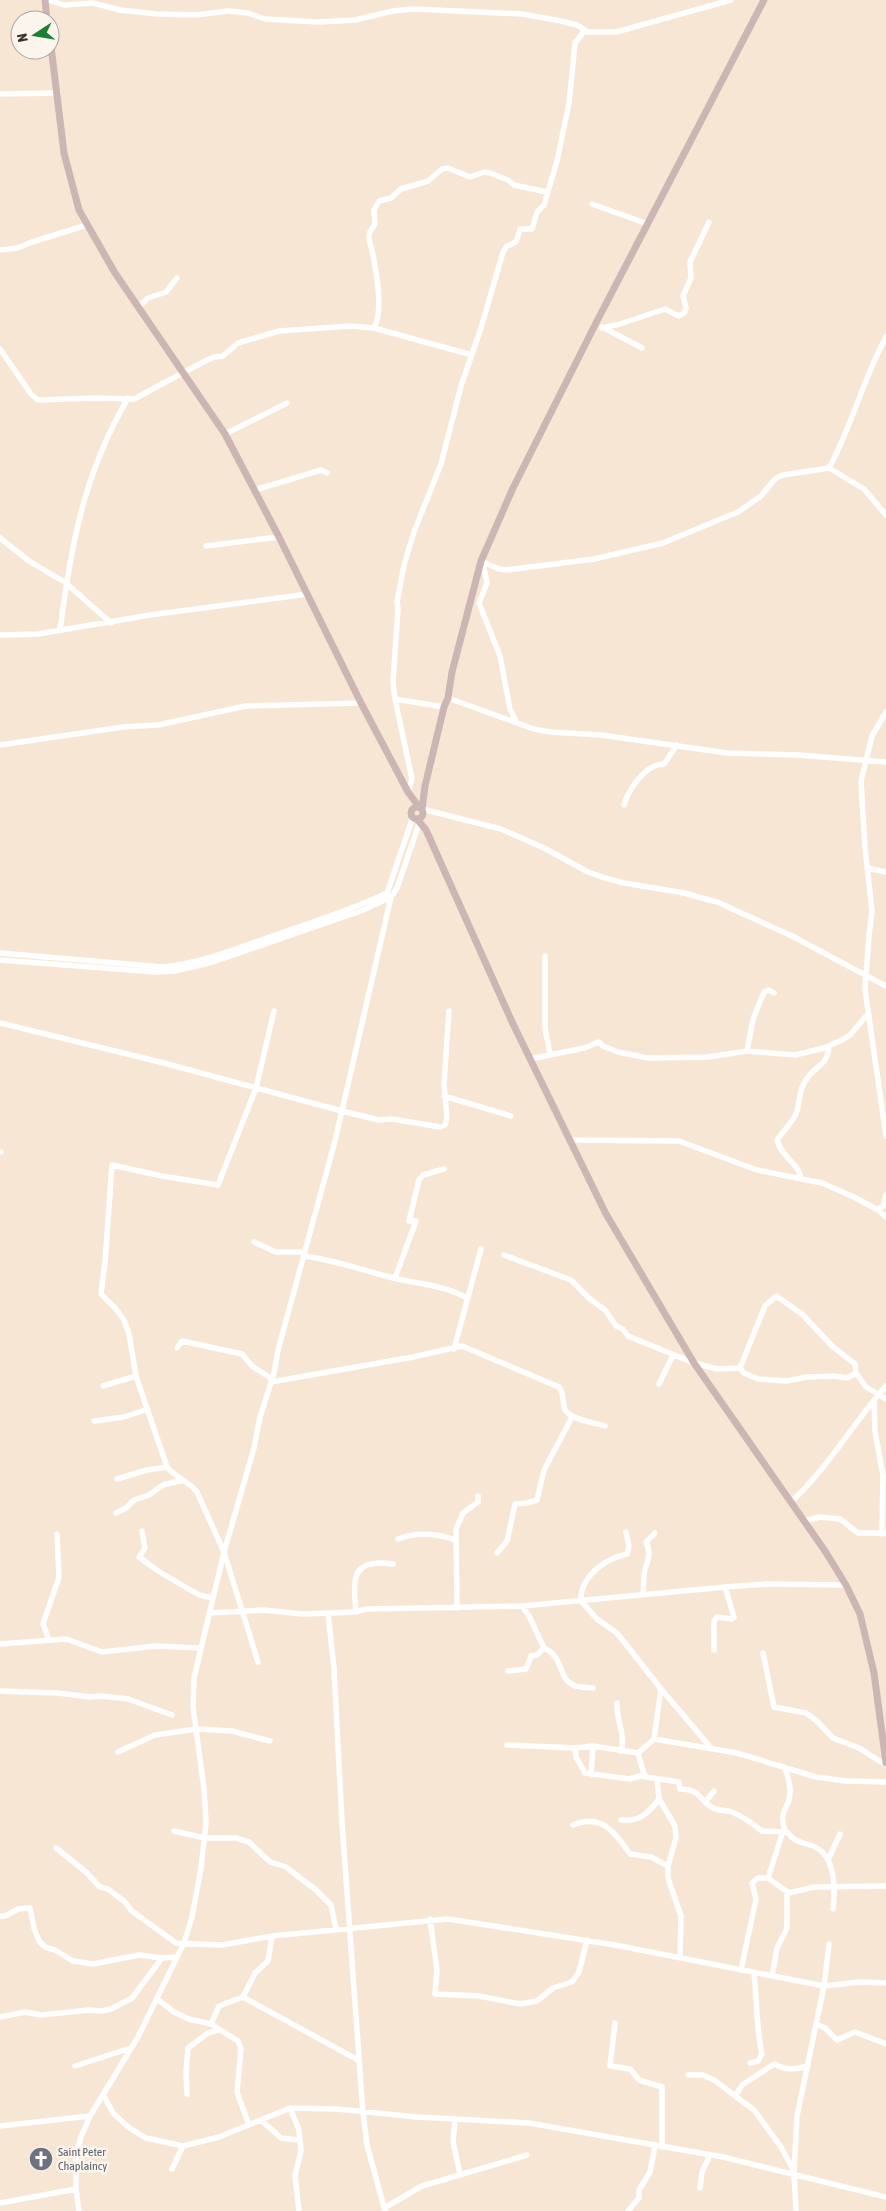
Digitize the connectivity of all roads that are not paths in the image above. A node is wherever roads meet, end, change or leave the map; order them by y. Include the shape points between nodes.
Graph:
1 (46, 0) edge
2 (731, 0) edge
3 (764, 0) edge
4 (90, 2) edge
5 (585, 30) junction
6 (53, 60) edge
7 (58, 93) junction
8 (0, 94) edge
9 (547, 192) junction
10 (592, 204) dead end
11 (709, 222) dead end
12 (86, 224) junction
13 (648, 224) junction
14 (0, 250) edge
15 (177, 278) dead end
16 (139, 306) junction
17 (599, 325) junction
18 (374, 328) junction
19 (886, 337) edge
20 (642, 348) dead end
21 (0, 349) edge
22 (472, 355) junction
23 (183, 372) junction
24 (128, 398) junction
25 (286, 403) dead end
26 (225, 434) junction
27 (830, 468) junction
28 (328, 473) dead end
29 (255, 490) junction
30 (886, 515) edge
31 (279, 537) junction
32 (0, 538) edge
33 (206, 546) dead end
34 (482, 562) junction
35 (66, 583) junction
36 (308, 594) junction
37 (111, 622) junction
38 (60, 630) junction
39 (0, 635) edge
40 (448, 698) junction
41 (395, 700) junction
42 (361, 703) junction
43 (444, 707) junction
44 (886, 712) edge
45 (517, 723) junction
46 (0, 745) edge
47 (677, 746) junction
48 (866, 760) junction
49 (886, 762) edge
50 (408, 792) junction
51 (624, 805) dead end
52 (418, 813) junction
53 (867, 868) junction
54 (886, 872) edge
55 (392, 897) junction
56 (0, 953) edge
57 (545, 956) dead end
58 (0, 960) edge
59 (865, 976) junction
60 (886, 986) edge
61 (774, 993) dead end
62 (274, 1011) dead end
63 (449, 1011) dead end
64 (867, 1015) junction
65 (0, 1022) edge
66 (829, 1046) junction
67 (747, 1051) junction
68 (550, 1054) junction
69 (530, 1060) junction
70 (256, 1088) junction
71 (444, 1096) junction
72 (342, 1111) junction
73 (512, 1116) dead end
74 (886, 1136) edge
75 (570, 1140) junction
76 (444, 1169) dead end
77 (801, 1178) junction
78 (886, 1195) edge
79 (878, 1210) junction
80 (886, 1217) edge
81 (254, 1242) dead end
82 (481, 1249) dead end
83 (304, 1254) junction
84 (504, 1255) dead end
85 (395, 1278) junction
86 (466, 1298) junction
87 (177, 1348) dead end
88 (454, 1349) junction
89 (673, 1356) junction
90 (694, 1363) junction
91 (740, 1368) junction
92 (856, 1373) junction
93 (136, 1376) junction
94 (271, 1380) junction
95 (659, 1384) dead end
96 (104, 1386) dead end
97 (886, 1386) edge
98 (876, 1397) junction
99 (886, 1399) edge
100 (148, 1409) junction
101 (572, 1417) junction
102 (94, 1421) dead end
103 (605, 1426) dead end
104 (167, 1468) junction
105 (117, 1479) dead end
106 (183, 1480) junction
107 (478, 1496) dead end
108 (791, 1502) junction
109 (116, 1513) dead end
110 (804, 1521) junction
111 (142, 1531) dead end
112 (626, 1532) dead end
113 (655, 1533) dead end
114 (884, 1533) edge
115 (57, 1534) dead end
116 (398, 1538) dead end
117 (455, 1540) junction
118 (224, 1552) junction
119 (497, 1553) dead end
120 (393, 1564) dead end
121 (846, 1585) junction
122 (725, 1586) junction
123 (643, 1593) junction
124 (213, 1598) junction
125 (581, 1601) junction
126 (522, 1606) junction
127 (457, 1608) junction
128 (244, 1612) junction
129 (356, 1612) junction
130 (209, 1613) junction
131 (328, 1613) junction
132 (49, 1640) junction
133 (0, 1645) edge
134 (200, 1648) junction
135 (544, 1648) junction
136 (714, 1650) dead end
137 (763, 1653) dead end
138 (258, 1662) dead end
139 (508, 1671) dead end
140 (594, 1688) dead end
141 (661, 1689) junction
142 (0, 1691) edge
143 (617, 1703) dead end
144 (172, 1714) dead end
145 (883, 1722) edge
146 (197, 1730) junction
147 (654, 1739) junction
148 (270, 1741) dead end
149 (507, 1744) dead end
150 (593, 1746) junction
151 (575, 1748) junction
152 (712, 1749) junction
153 (621, 1751) junction
154 (118, 1752) dead end
155 (638, 1753) junction
156 (886, 1764) edge
157 (785, 1766) junction
158 (643, 1767) junction
159 (591, 1775) junction
160 (630, 1778) junction
161 (654, 1778) junction
162 (886, 1782) edge
163 (714, 1791) dead end
164 (659, 1799) junction
165 (706, 1801) junction
166 (621, 1820) dead end
167 (573, 1825) dead end
168 (174, 1830) dead end
169 (784, 1831) junction
170 (840, 1834) dead end
171 (205, 1838) junction
172 (56, 1848) dead end
173 (828, 1860) junction
174 (668, 1866) junction
175 (768, 1878) junction
176 (886, 1886) edge
177 (835, 1888) junction
178 (787, 1892) junction
179 (833, 1909) dead end
180 (0, 1916) edge
181 (430, 1919) junction
182 (336, 1929) junction
183 (351, 1929) junction
184 (272, 1936) junction
185 (587, 1940) junction
186 (184, 1943) junction
187 (829, 1944) dead end
188 (177, 1957) junction
189 (162, 1958) junction
190 (680, 1958) junction
191 (741, 1970) junction
192 (754, 1973) junction
193 (772, 1976) junction
194 (886, 1983) edge
195 (824, 1986) junction
196 (243, 1997) junction
197 (157, 1999) junction
198 (0, 2017) edge
199 (615, 2023) dead end
200 (211, 2024) junction
201 (816, 2024) junction
202 (218, 2030) junction
203 (886, 2044) edge
204 (132, 2048) junction
205 (358, 2060) junction
206 (750, 2064) dead end
207 (75, 2066) dead end
208 (808, 2066) junction
209 (688, 2075) dead end
210 (187, 2094) dead end
211 (736, 2095) junction
212 (104, 2096) junction
213 (290, 2108) junction
214 (363, 2113) junction
215 (90, 2116) junction
216 (261, 2120) junction
217 (455, 2120) junction
218 (249, 2125) junction
219 (0, 2126) edge
220 (300, 2140) junction
221 (183, 2146) junction
222 (655, 2146) junction
223 (662, 2147) junction
224 (527, 2155) dead end
225 (710, 2155) junction
226 (172, 2169) dead end
227 (794, 2173) junction
228 (460, 2174) junction
229 (700, 2188) dead end
230 (76, 2189) junction
231 (886, 2197) edge
232 (0, 2203) edge
233 (385, 2210) edge
234 (79, 2211) edge
235 (299, 2211) edge
236 (628, 2211) edge
237 (796, 2211) edge

1 - 4 street via 64,5
2 - 5 street via 616,32
3 - 13 main road
4 - 5 street via 120,10 156,14 196,15 228,11 265,19 319,22 355,20 413,9 522,14 577,25
5 - 9 street via 575,43 568,108
6 - 7 main road
7 - 8 street
7 - 12 main road via 67,166
9 - 18 street via 514,185 490,173 470,177 448,168 421,184 401,189 391,198 379,201 369,238 378,299 379,318
9 - 22 street via 534,227 520,229 516,242 504,249
10 - 13 street
11 - 17 street via 690,262 691,278 683,296 684,314 679,316 665,309 620,324
12 - 14 street via 17,248
12 - 16 main road
13 - 17 main road
15 - 16 street via 166,292 148,298
16 - 23 main road
17 - 20 street
17 - 34 main road via 518,478
18 - 22 street
18 - 23 street via 350,326 279,330 238,343 223,356 212,357
19 - 27 street
21 - 24 street via 36,400
22 - 41 street via 450,422 441,464 404,565 397,602
23 - 24 street via 139,397
23 - 26 main road
24 - 35 street via 85,494 74,533
25 - 26 street
26 - 29 main road
27 - 30 street via 864,489
27 - 34 street via 783,474 761,496 738,512 663,543 587,560 507,570
28 - 29 street via 321,470
29 - 31 main road
31 - 33 street
31 - 36 main road
32 - 35 street via 29,561
34 - 40 main road
34 - 45 street via 486,583 479,603 500,656 510,709
35 - 37 street
35 - 38 street
36 - 37 street
36 - 42 main road
37 - 38 street
38 - 39 street
40 - 43 main road
40 - 45 street
41 - 43 street
41 - 50 street via 412,780
42 - 46 street via 246,706 158,725
42 - 50 main road
43 - 52 main road
44 - 48 street via 872,736
45 - 47 street via 550,732 602,735
47 - 48 street via 727,753
47 - 51 street via 664,764 655,766 640,778
48 - 49 street
48 - 53 street via 861,781
50 - 52 main road
52 - 55 street
52 - 56 street via 387,892 359,906 241,947 163,967
52 - 59 street via 501,829 605,878 717,902 792,936
52 - 69 main road
53 - 54 street
53 - 59 street via 872,911
55 - 58 street via 243,952 175,971
55 - 72 street
57 - 68 street via 545,1028
59 - 60 street
59 - 64 street
61 - 67 street via 764,992 753,1019
62 - 70 street
63 - 71 street
64 - 66 street via 850,1035
64 - 74 street
65 - 70 street
66 - 67 street via 795,1055
66 - 77 street via 824,1063 801,1087 797,1112 777,1140 782,1154 800,1171
67 - 68 street via 708,1057 648,1058 618,1052 599,1042
68 - 69 street
69 - 75 main road
70 - 72 street
70 - 93 street via 218,1185 112,1165 101,1294 124,1320 130,1334
71 - 72 street via 447,1118 445,1125 440,1127 379,1120
71 - 73 street
72 - 83 street
75 - 77 street via 679,1142 757,1170
75 - 90 main road via 606,1214
76 - 85 street via 423,1175 419,1180 408,1221 416,1221
77 - 79 street via 822,1183
78 - 79 street
79 - 80 street
81 - 83 street via 276,1252
82 - 86 street
83 - 85 street
83 - 94 street
84 - 89 street via 571,1280 628,1336
85 - 86 street
86 - 88 street
87 - 94 street via 182,1340 242,1354
88 - 94 street
88 - 101 street via 462,1346 559,1388 565,1409
89 - 90 street
89 - 95 street
90 - 91 street via 717,1369
90 - 108 main road
91 - 92 street via 758,1379 847,1378
91 - 92 street via 765,1306 776,1296 802,1314 854,1364
92 - 98 street
93 - 96 street
93 - 100 street
94 - 118 street
97 - 98 street
98 - 99 street
98 - 108 street via 834,1454
98 - 114 street
100 - 102 street via 124,1417
100 - 104 street
101 - 103 street
101 - 119 street via 544,1470 537,1500 515,1504 506,1541
104 - 105 street
104 - 106 street
106 - 109 street via 163,1485
106 - 118 street via 197,1492
107 - 117 street via 478,1502 461,1516
108 - 110 main road
110 - 114 street via 820,1517 840,1519 858,1533
110 - 121 main road
111 - 124 street via 145,1548 139,1557 199,1595
112 - 125 street via 629,1546 626,1554 612,1558 591,1573 582,1589
113 - 123 street via 646,1542 650,1551
115 - 132 street via 59,1577 43,1624
116 - 117 street via 428,1534
117 - 127 street
118 - 124 street
118 - 128 street
120 - 129 street via 373,1562 362,1567 355,1579
121 - 122 street
121 - 145 main road via 860,1614
122 - 123 street
122 - 136 street via 734,1617 717,1617 714,1621
123 - 125 street
124 - 130 street
125 - 126 street
125 - 141 street via 617,1633
126 - 127 street
126 - 135 street
127 - 129 street via 366,1609
128 - 130 street
128 - 131 street
128 - 138 street
129 - 131 street
130 - 134 street
131 - 183 street
132 - 133 street
132 - 134 street via 66,1639 102,1652 156,1646
134 - 146 street via 194,1678 193,1708
135 - 139 street via 531,1656 526,1669
135 - 140 street via 554,1654 570,1684
137 - 156 street via 774,1707 806,1713 833,1738
141 - 147 street
141 - 152 street
142 - 144 street via 128,1699
143 - 153 street via 616,1717 623,1743
145 - 156 main road
146 - 148 street via 232,1732
146 - 154 street via 156,1735
146 - 171 street via 204,1789
147 - 152 street
147 - 155 street
149 - 151 street
150 - 151 street
150 - 153 street
150 - 159 street
151 - 159 street via 584,1772
152 - 157 street
153 - 155 street
155 - 158 street
157 - 162 street via 822,1779
157 - 169 street via 790,1795 782,1819
158 - 160 street
158 - 161 street via 644,1774
159 - 160 street
160 - 161 street
161 - 164 street
161 - 165 street via 678,1782 680,1789 697,1792
163 - 165 street
164 - 166 street via 646,1815 631,1821
164 - 174 street via 675,1826 676,1838
165 - 169 street via 717,1810 731,1811 751,1820 762,1831
167 - 174 street via 585,1820 599,1822 618,1838 630,1854 651,1856
168 - 171 street
169 - 173 street via 799,1843 818,1849
169 - 175 street
170 - 173 street
171 - 182 street via 236,1838 249,1842 270,1862 286,1867 331,1905
171 - 186 street via 197,1892
172 - 186 street via 100,1888 120,1897 132,1911 176,1943
173 - 177 street
174 - 190 street via 668,1878 681,1916
175 - 178 street
175 - 191 street via 758,1878 752,1883 756,1899
176 - 177 street
177 - 178 street via 814,1887
177 - 179 street
178 - 193 street via 787,1928 776,1948
180 - 189 street via 30,1908 39,1941 45,1948 73,1961 93,1964 139,1955
181 - 183 street
181 - 185 street
181 - 185 street via 437,1970 436,1994 479,1996 520,2004 537,2001 553,1988 572,1982 579,1972
182 - 183 street
182 - 184 street
183 - 205 street
184 - 186 street via 222,1945
184 - 196 street via 268,1961 255,1973
185 - 190 street
186 - 188 street
187 - 195 street
188 - 189 street
188 - 197 street
189 - 198 street via 132,1998 111,2009 41,2014 24,2012
190 - 191 street
191 - 192 street
192 - 193 street
192 - 206 street via 756,2022 762,2054 758,2061
193 - 195 street
194 - 195 street
195 - 201 street
196 - 200 street via 220,2006
196 - 205 street
197 - 200 street via 189,2019
197 - 204 street
199 - 223 street via 610,2066 630,2069 639,2080 662,2087
200 - 202 street
201 - 203 street via 837,2040 856,2032
201 - 208 street
202 - 210 street via 208,2033 188,2048
202 - 218 street via 238,2041 242,2049 237,2092
204 - 207 street
204 - 212 street
205 - 214 street
208 - 211 street via 795,2070 775,2064 742,2085
208 - 227 street via 797,2116
209 - 211 street via 709,2077
211 - 227 street via 754,2110 790,2160
212 - 215 street
212 - 221 street via 128,2127 146,2138
213 - 214 street
213 - 216 street
213 - 220 street
214 - 217 street
214 - 233 street via 367,2144
215 - 219 street
215 - 230 street via 76,2154
216 - 218 street
216 - 220 street via 281,2138
217 - 222 street via 529,2123
217 - 228 street via 453,2142
218 - 221 street
220 - 235 street via 301,2151 295,2175
221 - 226 street
222 - 223 street
222 - 236 street via 650,2172
223 - 225 street
224 - 228 street
225 - 227 street
225 - 229 street via 702,2172
227 - 231 street
227 - 237 street
228 - 233 street via 422,2186
230 - 232 street
230 - 234 street

